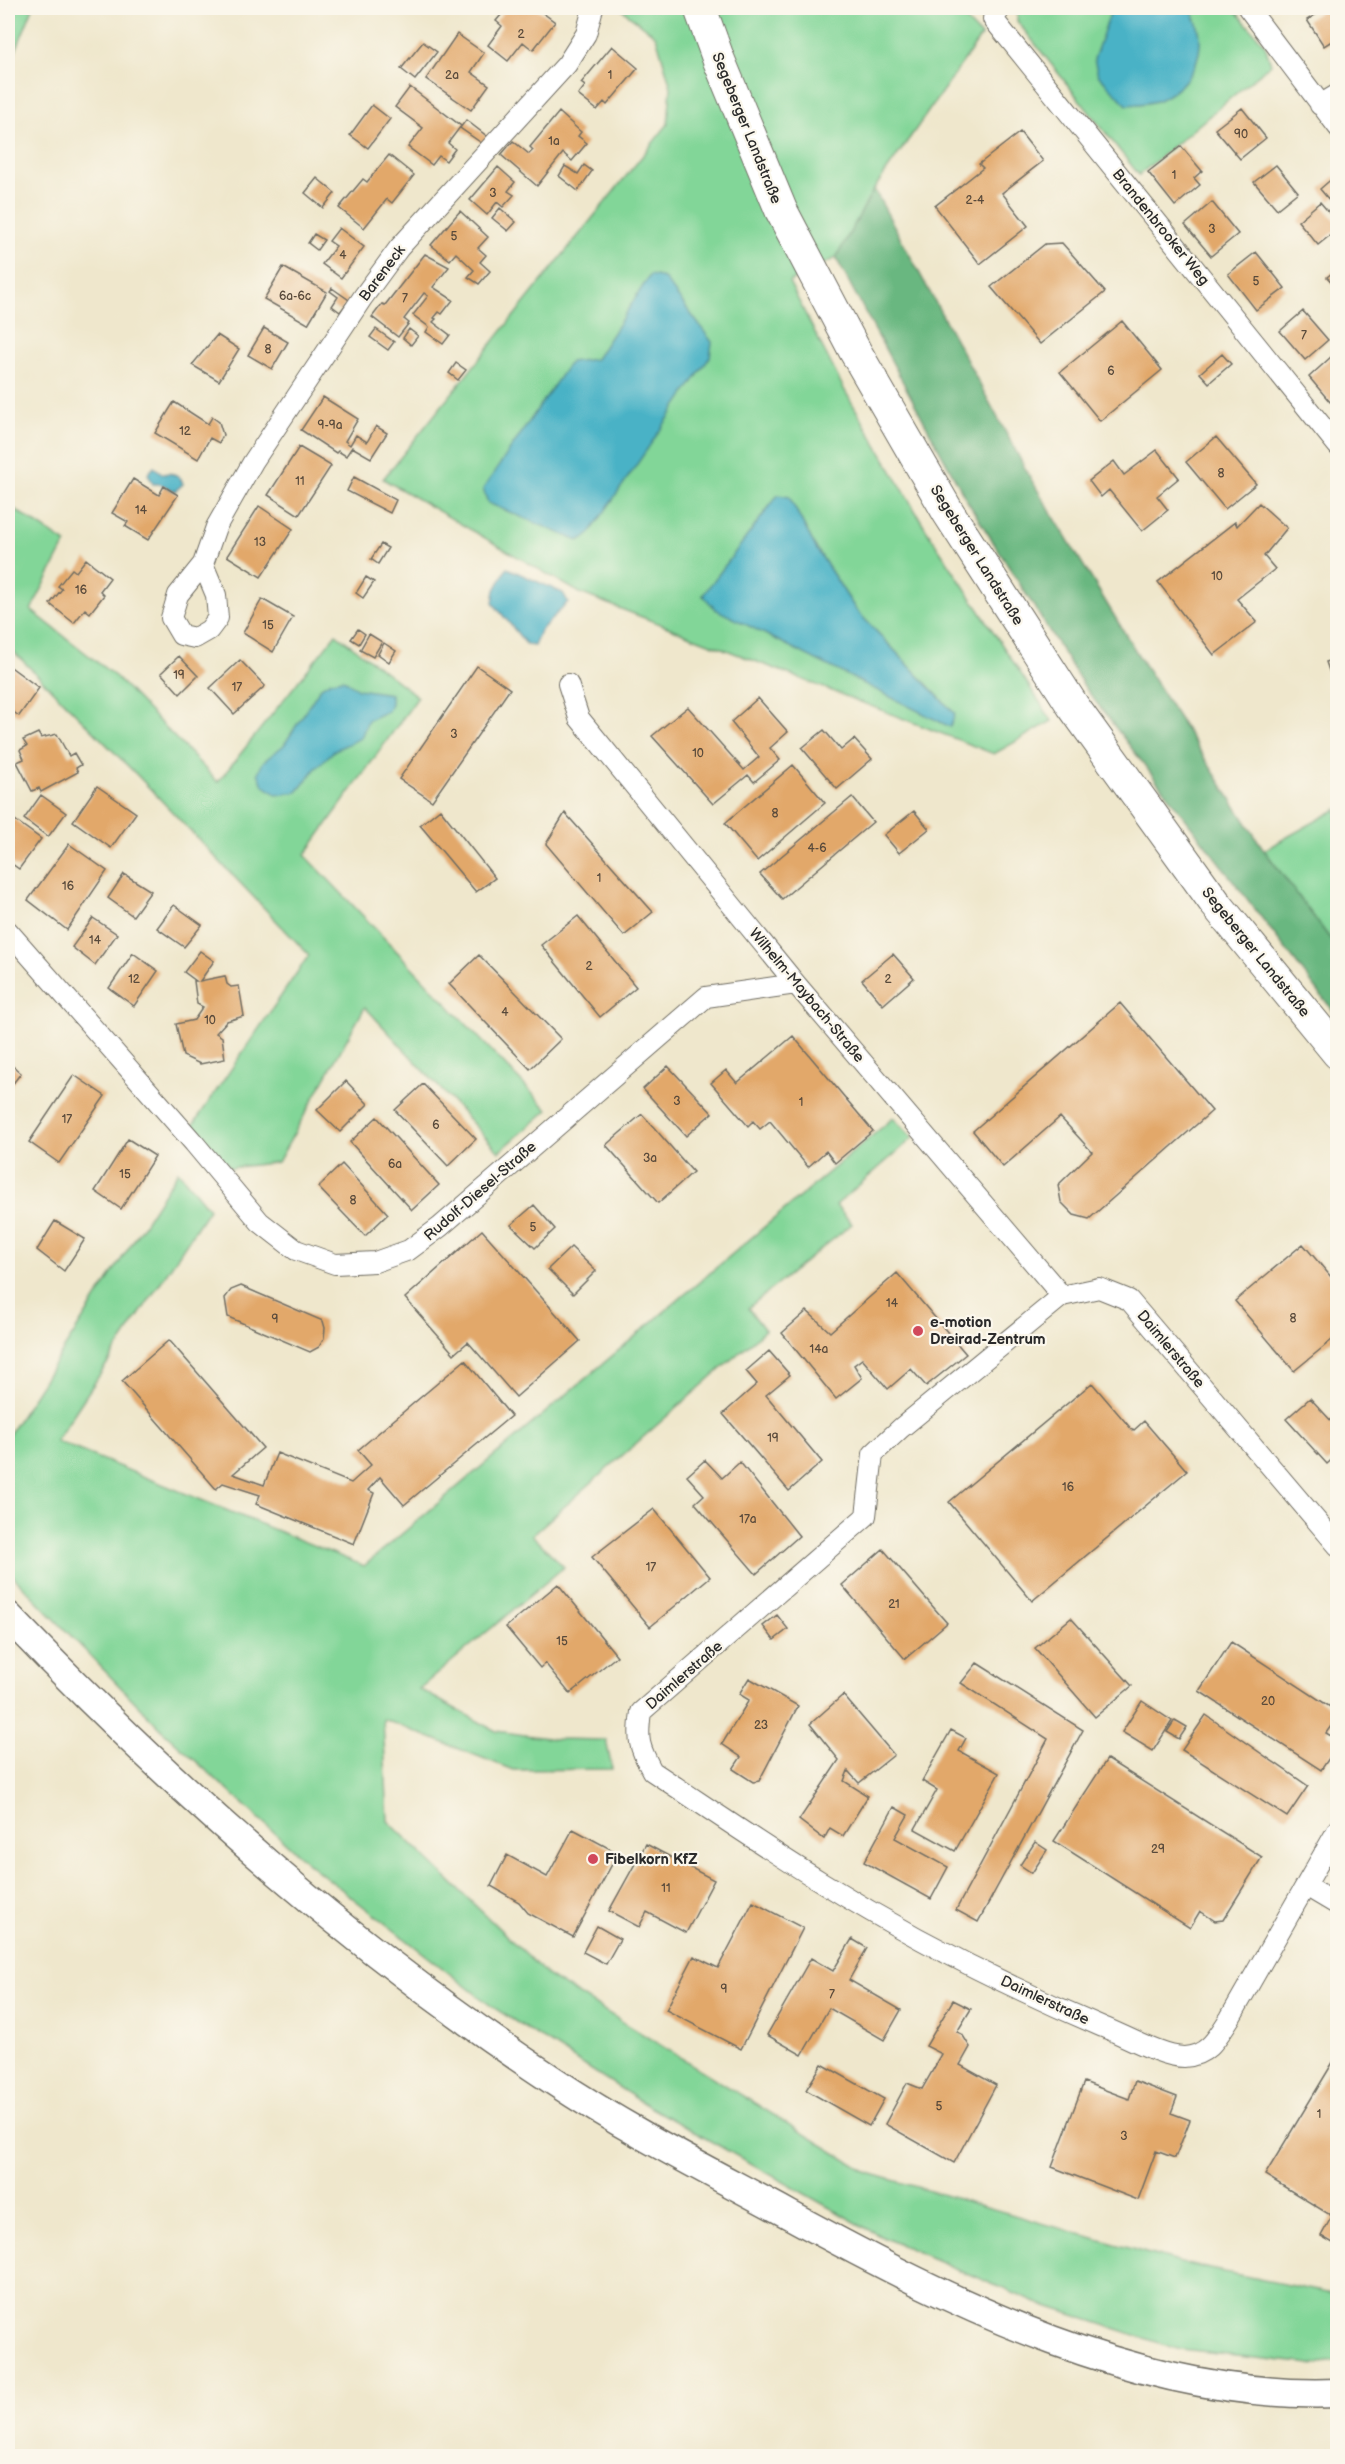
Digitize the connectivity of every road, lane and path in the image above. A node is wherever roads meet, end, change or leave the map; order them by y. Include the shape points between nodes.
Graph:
1 (593, 8) edge
2 (700, 8) edge
3 (1001, 8) edge
4 (1248, 8) edge
5 (1338, 94) edge
6 (1320, 105) junction
7 (1338, 127) edge
8 (1338, 446) edge
9 (203, 564) dead end
10 (568, 684) dead end
11 (8, 931) edge
12 (796, 984) junction
13 (1338, 1053) edge
14 (1062, 1296) junction
15 (1338, 1546) edge
16 (8, 1616) edge
17 (1338, 1829) edge
18 (1306, 1886) junction
19 (1338, 1905) edge
20 (1338, 2393) edge

1 - 9 street, Bareneck via 586,34 567,64 399,248 363,297 253,462 216,527
2 - 13 main road, Segeberger Landstraße via 781,210 855,351 948,512 1073,706 1216,904
3 - 8 street, Brandenbrooker Weg via 993,18
4 - 6 street
5 - 6 street
6 - 7 street
10 - 12 street, Wilhelm-Maybach-Straße via 579,718
11 - 12 street, Rudolf-Diesel-Straße via 260,1222 296,1250 335,1264 375,1262 409,1250 706,997
12 - 14 street, Wilhelm-Maybach-Straße
14 - 15 street, Daimlerstraße via 1099,1288 1129,1300
14 - 18 street, Daimlerstraße via 873,1454 866,1516 641,1712 637,1735 640,1749 652,1771 820,1882 970,1965 1062,2009 1182,2057 1210,2048
16 - 20 main road via 160,1769 303,1895 435,2000 648,2139 939,2294 1050,2338 1172,2377 1241,2388
17 - 18 street, Daimlerstraße
18 - 19 street

